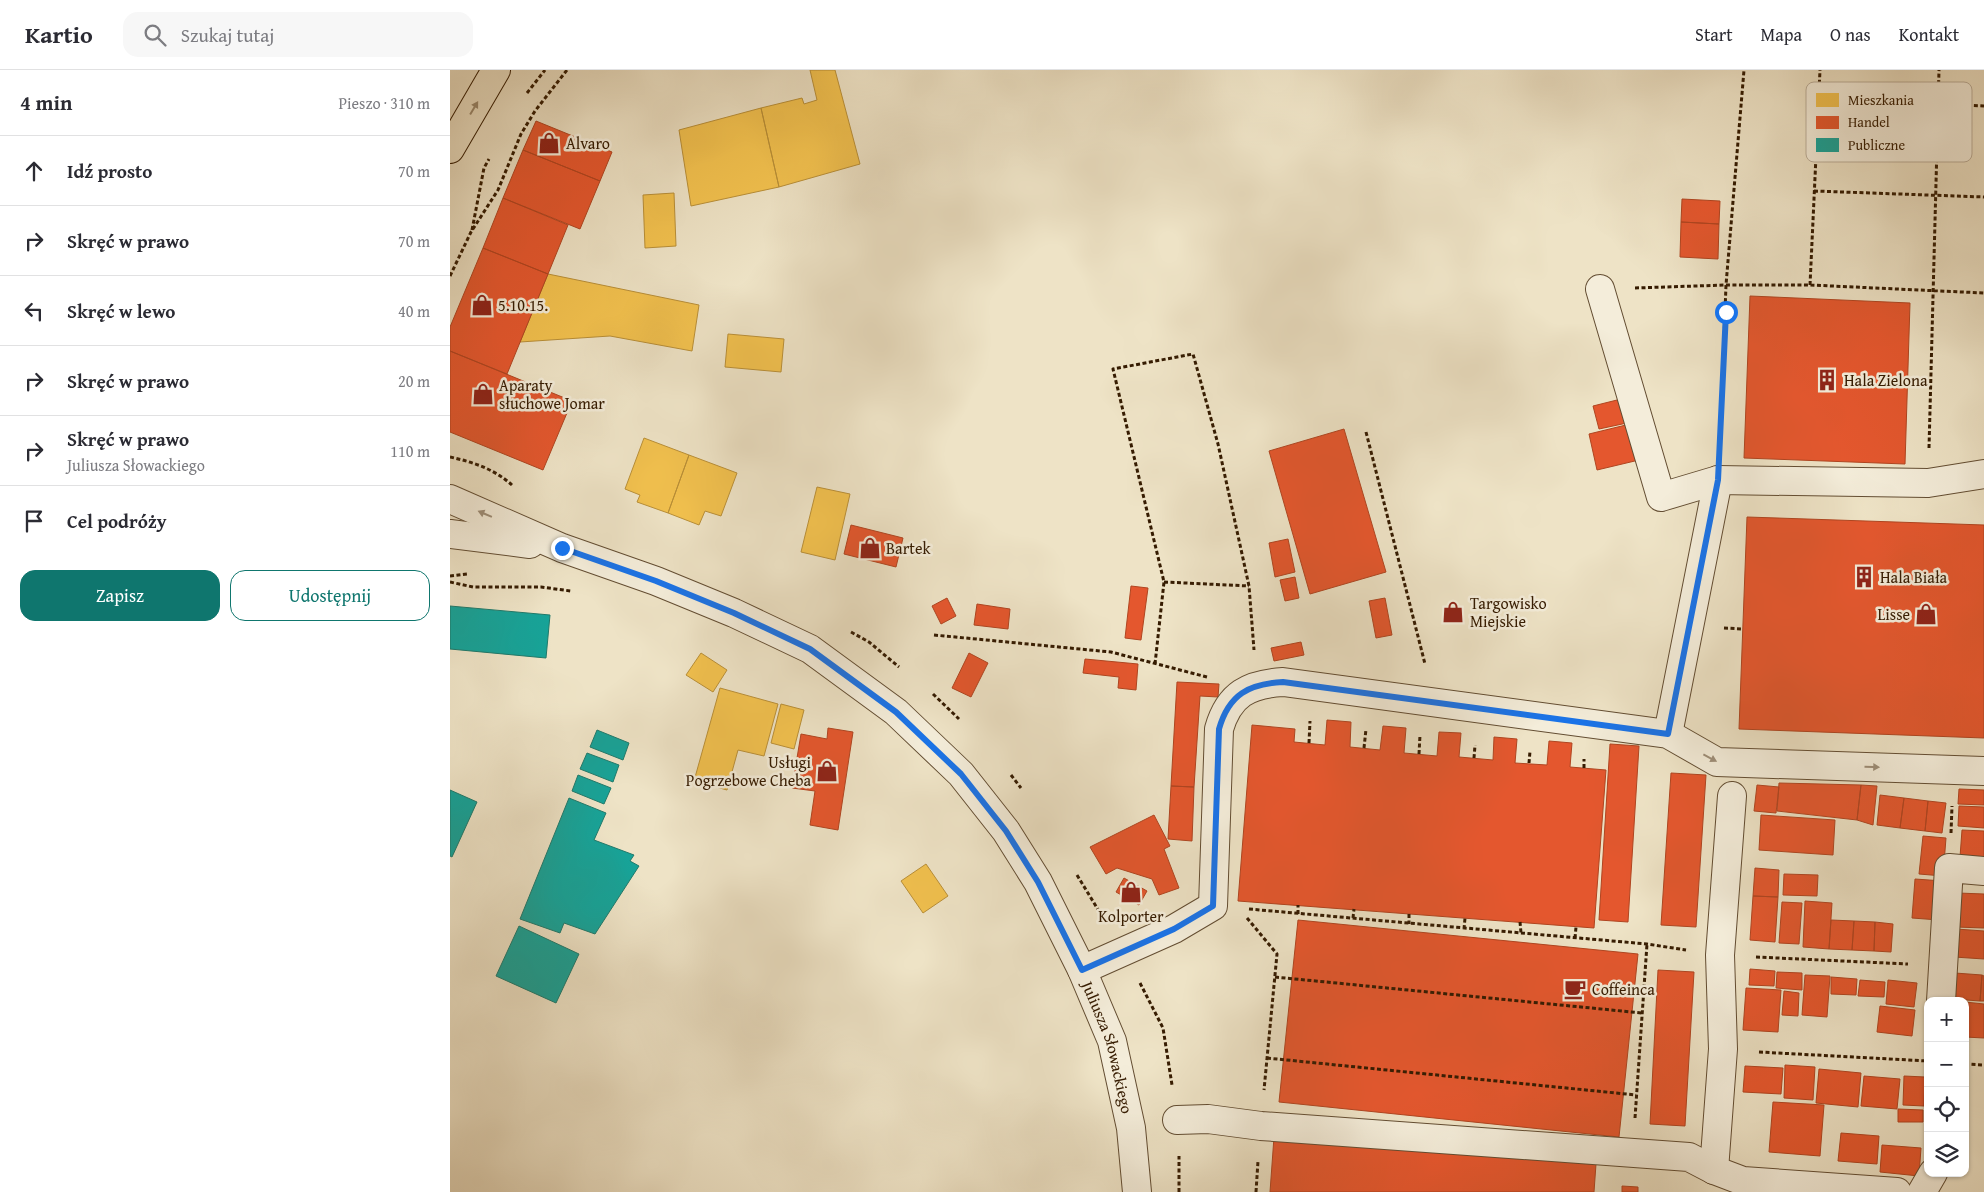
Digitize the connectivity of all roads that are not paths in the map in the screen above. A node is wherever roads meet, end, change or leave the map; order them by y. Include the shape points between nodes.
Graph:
1 (496, 70) edge
2 (450, 149) edge
3 (1600, 289) road end
4 (1984, 474) edge
5 (1718, 480) junction
6 (450, 499) edge
7 (450, 534) edge
8 (562, 548) junction
9 (1668, 734) junction
10 (1984, 771) edge
11 (1732, 796) dead end
12 (1984, 871) edge
13 (1082, 970) junction
14 (1941, 997) edge
15 (1177, 1120) dead end
16 (1714, 1170) junction
17 (1931, 1177) edge
18 (1137, 1192) edge
19 (1897, 1192) edge
20 (1922, 1192) edge

2 -> 1 main road
3 - 5 street via 1662,497
4 - 5 street via 1928,483
5 - 9 street
8 -> 6 street, Juliusza Słowackiego
7 - 8 street, Juliusza Słowackiego
8 - 13 street, Juliusza Słowackiego via 656,581 810,649 896,712 961,774 1006,831 1038,882
9 -> 10 street via 1717,762
9 - 13 street via 1283,682 1261,684 1235,697 1223,712 1219,729 1226,907
11 - 16 street via 1720,955 1724,1050
12 - 14 street via 1949,868
13 - 18 street, Juliusza Słowackiego via 1112,1041 1131,1128
15 - 16 street via 1689,1157
16 - 19 street via 1744,1181
17 - 20 street

